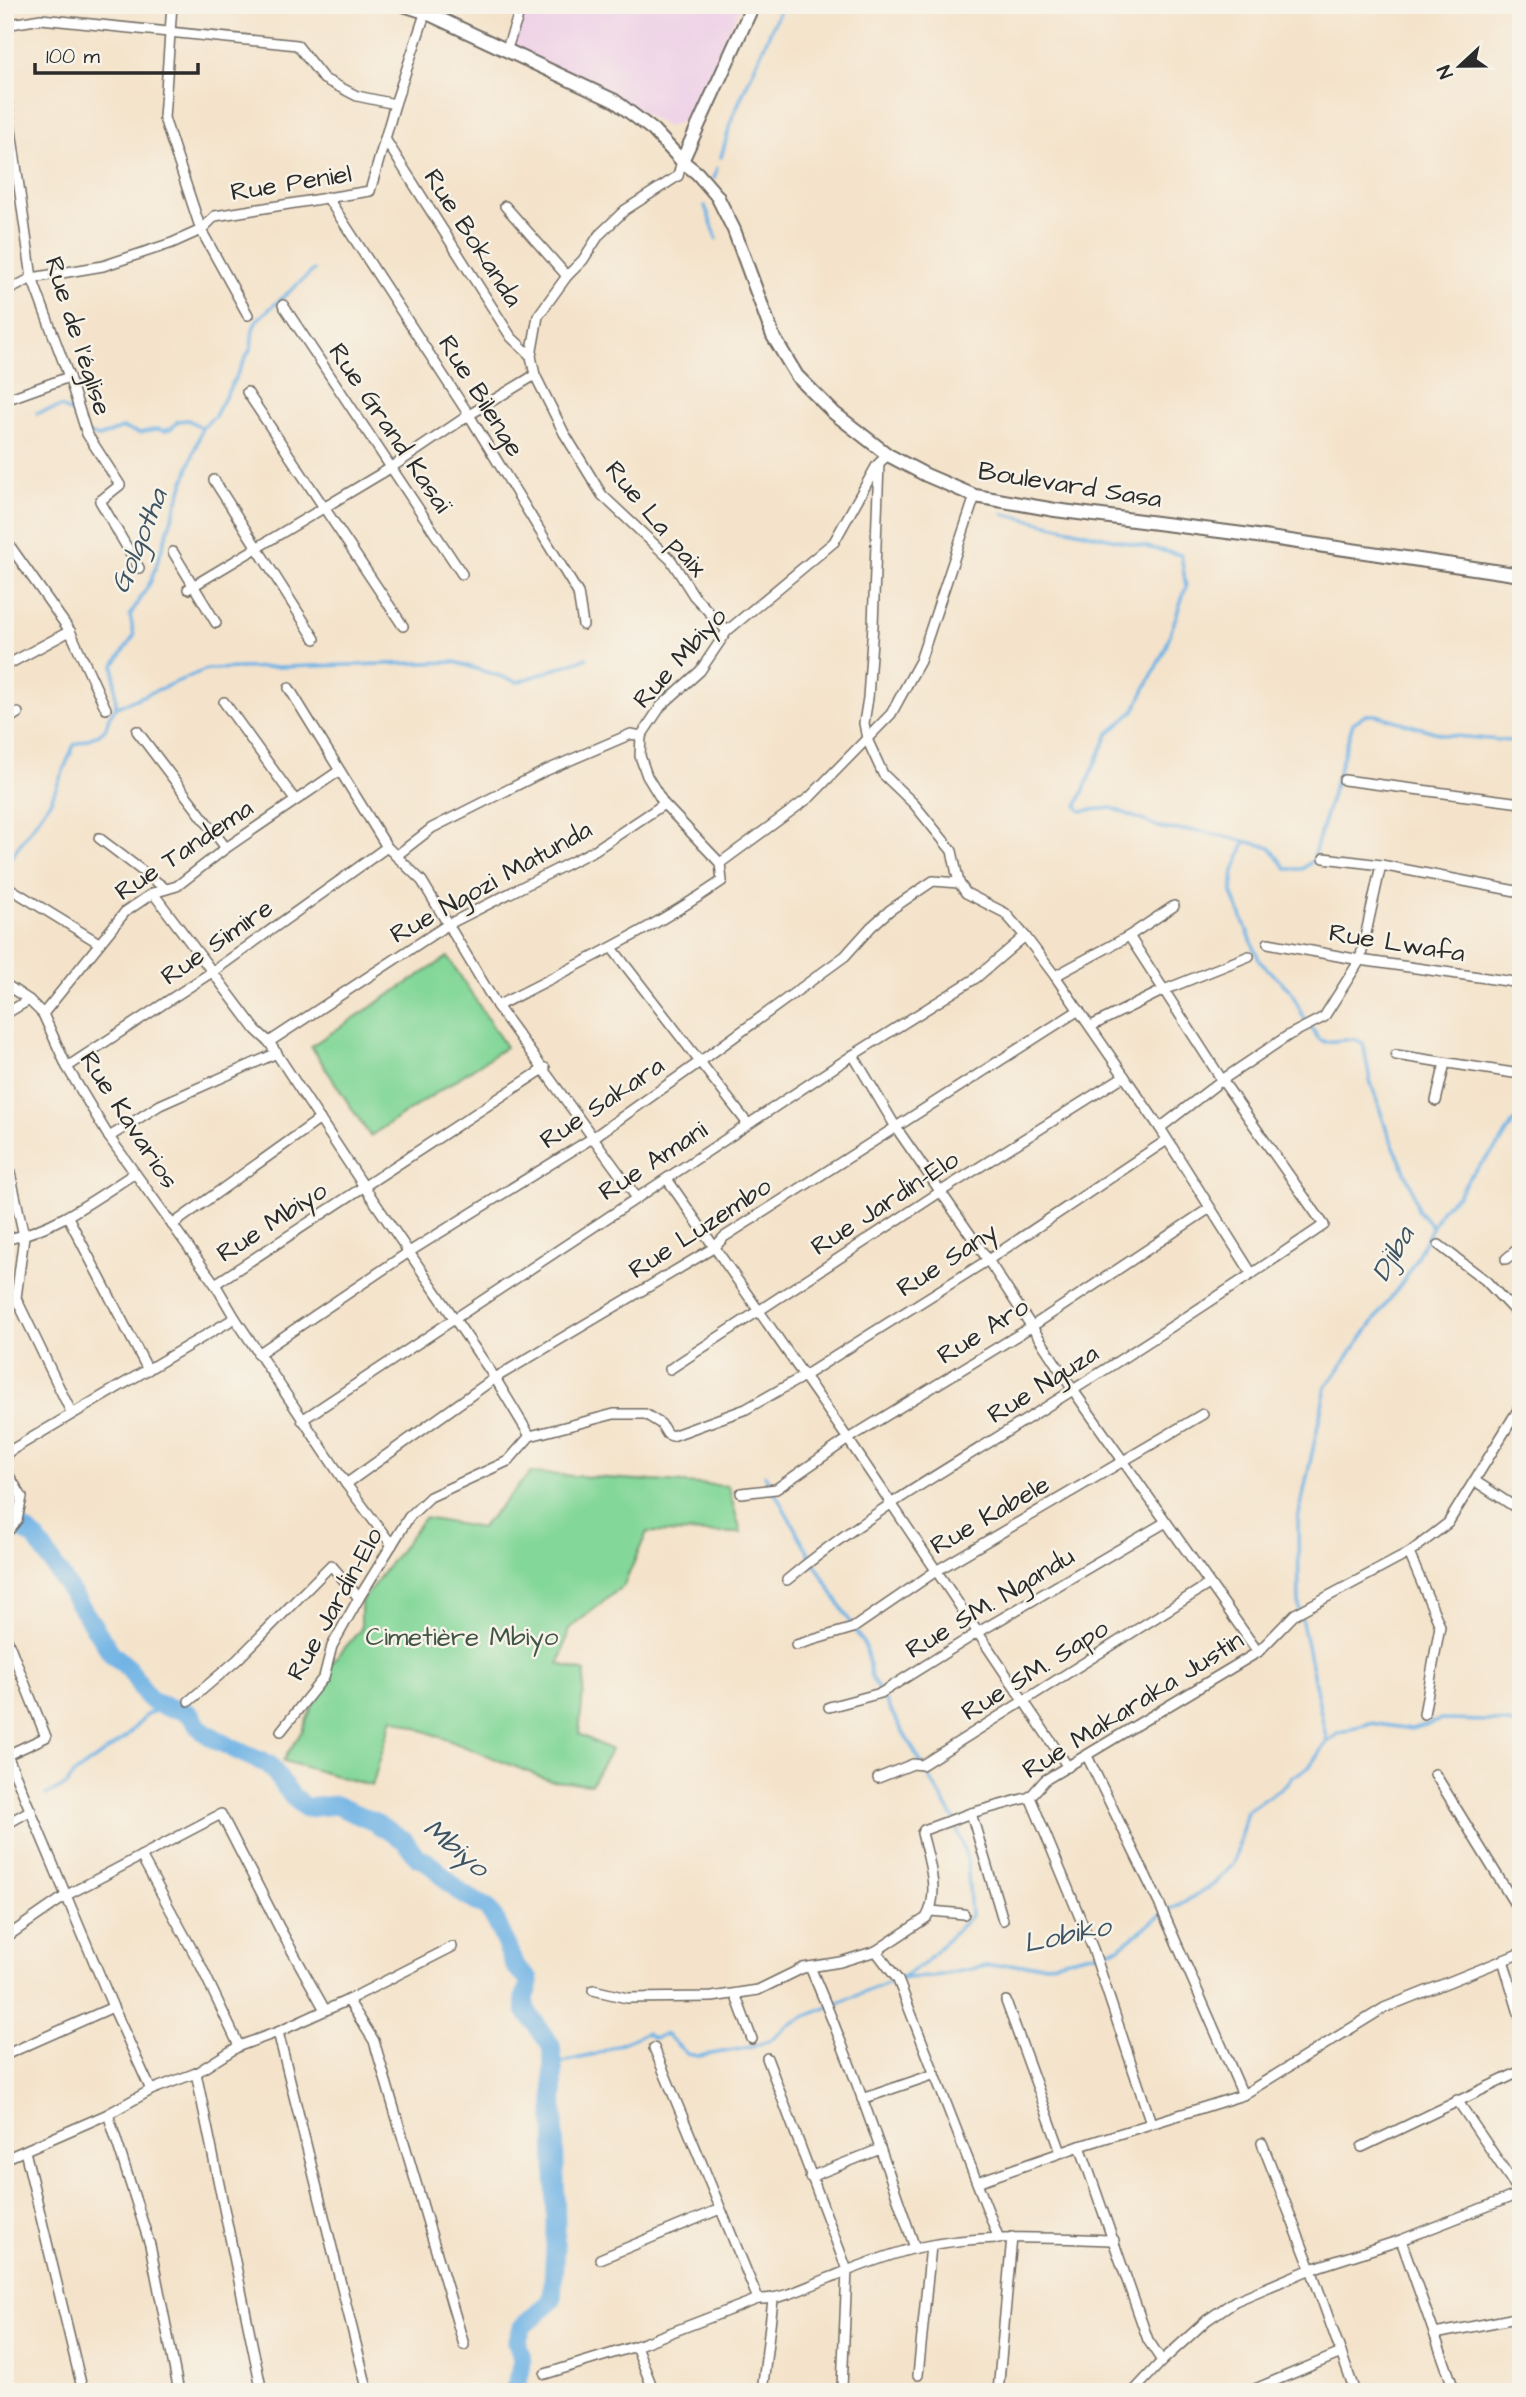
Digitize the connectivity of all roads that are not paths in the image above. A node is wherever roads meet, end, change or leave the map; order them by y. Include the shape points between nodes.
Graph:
1 (172, 5) edge
2 (403, 5) edge
3 (522, 5) edge
4 (753, 5) edge
5 (426, 9) edge
6 (5, 25) edge
7 (168, 33) junction
8 (506, 51) junction
9 (5, 88) edge
10 (395, 104) junction
11 (385, 139) junction
12 (682, 161) junction
13 (327, 197) junction
14 (505, 206) dead end
15 (201, 230) junction
16 (567, 276) junction
17 (32, 278) junction
18 (5, 292) edge
19 (283, 305) dead end
20 (248, 316) dead end
21 (531, 356) junction
22 (535, 375) junction
23 (69, 377) junction
24 (247, 392) dead end
25 (5, 400) edge
26 (469, 415) junction
27 (883, 459) junction
28 (392, 467) junction
29 (214, 480) dead end
30 (975, 496) junction
31 (325, 507) junction
32 (5, 539) edge
33 (257, 549) junction
34 (173, 552) dead end
35 (139, 568) dead end
36 (462, 574) dead end
37 (1521, 575) edge
38 (191, 587) junction
39 (216, 623) dead end
40 (583, 625) dead end
41 (403, 626) dead end
42 (70, 631) junction
43 (727, 631) junction
44 (315, 639) dead end
45 (5, 666) edge
46 (289, 688) dead end
47 (224, 702) dead end
48 (106, 709) dead end
49 (18, 712) dead end
50 (5, 721) edge
51 (137, 731) dead end
52 (641, 736) junction
53 (867, 739) junction
54 (340, 771) junction
55 (1344, 780) dead end
56 (295, 800) junction
57 (1521, 803) edge
58 (664, 804) junction
59 (99, 838) dead end
60 (387, 847) junction
61 (226, 848) junction
62 (396, 856) junction
63 (1324, 858) dead end
64 (720, 863) junction
65 (1381, 865) junction
66 (959, 884) junction
67 (5, 888) edge
68 (166, 889) junction
69 (1521, 892) edge
70 (153, 893) junction
71 (1174, 906) dead end
72 (447, 925) junction
73 (1026, 936) junction
74 (1129, 936) junction
75 (99, 943) junction
76 (1268, 943) dead end
77 (612, 948) junction
78 (1249, 956) dead end
79 (1360, 960) junction
80 (212, 972) junction
81 (1055, 976) junction
82 (1521, 983) edge
83 (5, 984) edge
84 (1164, 990) junction
85 (29, 1000) junction
86 (497, 1006) junction
87 (1079, 1010) junction
88 (5, 1014) edge
89 (43, 1014) junction
90 (1091, 1026) junction
91 (269, 1042) junction
92 (277, 1053) junction
93 (853, 1055) junction
94 (1396, 1055) dead end
95 (701, 1062) junction
96 (1445, 1063) junction
97 (66, 1067) junction
98 (545, 1068) junction
99 (1520, 1070) edge
100 (1124, 1076) junction
101 (1222, 1080) junction
102 (1436, 1101) dead end
103 (320, 1119) junction
104 (748, 1124) junction
105 (1160, 1128) junction
106 (897, 1129) junction
107 (109, 1137) junction
108 (594, 1137) junction
109 (1167, 1140) junction
110 (5, 1150) edge
111 (135, 1172) junction
112 (667, 1178) junction
113 (365, 1188) junction
114 (940, 1192) junction
115 (637, 1198) junction
116 (1210, 1208) junction
117 (68, 1217) junction
118 (172, 1224) junction
119 (24, 1236) junction
120 (5, 1240) edge
121 (1438, 1245) dead end
122 (1521, 1246) edge
123 (715, 1247) junction
124 (410, 1252) junction
125 (1506, 1259) dead end
126 (988, 1260) junction
127 (1252, 1274) junction
128 (215, 1284) junction
129 (760, 1310) junction
130 (455, 1317) junction
131 (235, 1318) junction
132 (1521, 1318) edge
133 (1031, 1327) junction
134 (258, 1354) junction
135 (670, 1369) dead end
136 (148, 1370) junction
137 (804, 1376) junction
138 (495, 1378) junction
139 (1073, 1390) junction
140 (1521, 1405) edge
141 (72, 1414) junction
142 (1203, 1414) dead end
143 (302, 1420) junction
144 (530, 1436) junction
145 (848, 1439) junction
146 (7, 1449) edge
147 (1123, 1463) junction
148 (5, 1467) edge
149 (1475, 1481) junction
150 (346, 1484) junction
151 (741, 1493) dead end
152 (891, 1504) junction
153 (1521, 1511) edge
154 (1166, 1522) junction
155 (7, 1534) edge
156 (391, 1545) junction
157 (1409, 1553) junction
158 (936, 1571) junction
159 (787, 1580) dead end
160 (1209, 1584) junction
161 (359, 1598) junction
162 (977, 1633) junction
163 (5, 1634) edge
164 (796, 1646) dead end
165 (1258, 1652) junction
166 (189, 1702) dead end
167 (1024, 1702) junction
168 (829, 1707) dead end
169 (1424, 1714) dead end
170 (281, 1731) dead end
171 (6, 1756) edge
172 (1087, 1756) junction
173 (1068, 1767) junction
174 (1435, 1774) dead end
175 (878, 1778) dead end
176 (1030, 1797) junction
177 (31, 1810) junction
178 (971, 1813) junction
179 (5, 1825) edge
180 (141, 1856) junction
181 (67, 1895) junction
182 (931, 1911) junction
183 (964, 1914) dead end
184 (1521, 1914) edge
185 (1003, 1920) dead end
186 (5, 1938) edge
187 (452, 1947) dead end
188 (876, 1951) junction
189 (1521, 1953) edge
190 (1503, 1960) junction
191 (810, 1967) junction
192 (593, 1990) dead end
193 (735, 1994) junction
194 (348, 2000) junction
195 (1006, 2001) dead end
196 (113, 2007) junction
197 (325, 2010) junction
198 (1521, 2020) edge
199 (278, 2032) junction
200 (752, 2039) dead end
201 (239, 2046) junction
202 (654, 2048) dead end
203 (5, 2055) edge
204 (767, 2058) dead end
205 (1521, 2071) edge
206 (196, 2073) junction
207 (935, 2074) junction
208 (151, 2090) junction
209 (1243, 2095) junction
210 (862, 2099) junction
211 (1457, 2100) junction
212 (108, 2114) junction
213 (1150, 2123) junction
214 (1262, 2144) dead end
215 (1080, 2146) junction
216 (1362, 2147) dead end
217 (880, 2150) junction
218 (25, 2151) junction
219 (1061, 2152) junction
220 (5, 2159) edge
221 (810, 2177) junction
222 (976, 2182) junction
223 (1520, 2193) edge
224 (720, 2209) junction
225 (1012, 2237) junction
226 (999, 2239) junction
227 (1114, 2240) junction
228 (1401, 2240) junction
229 (930, 2246) junction
230 (915, 2248) junction
231 (600, 2259) dead end
232 (1311, 2269) junction
233 (847, 2270) junction
234 (758, 2299) junction
235 (773, 2300) junction
236 (1521, 2317) edge
237 (1435, 2334) junction
238 (464, 2345) dead end
239 (636, 2346) junction
240 (1341, 2353) junction
241 (1162, 2361) junction
242 (545, 2374) dead end
243 (918, 2375) dead end
244 (842, 2388) dead end
245 (83, 2392) edge
246 (179, 2392) edge
247 (262, 2392) edge
248 (368, 2392) edge
249 (653, 2392) edge
250 (762, 2392) edge
251 (998, 2392) edge
252 (1133, 2392) edge
253 (1248, 2392) edge
254 (1355, 2392) edge
255 (1455, 2392) edge

1 - 7 street
2 - 5 street, Boulevard Sasa
3 - 8 street
4 - 12 street
5 - 8 street, Boulevard Sasa
5 - 10 street, Rue Peniel
6 - 7 street via 41,19
7 - 10 street via 297,45 324,79 357,96
7 - 15 street via 164,118
8 - 12 street, Boulevard Sasa via 615,101 653,130
9 - 17 street, Rue de l'église
10 - 11 street, Rue Peniel
11 - 13 street, Rue Peniel via 370,191
11 - 21 street, Rue Bokanda via 511,337
12 - 16 street, Rue La paix via 678,176 617,218
12 - 27 street, Boulevard Sasa via 717,196 773,336 797,376
13 - 15 street, Rue Peniel via 215,216
13 - 26 street, Rue Bilenge
14 - 16 street
15 - 17 street, Rue Peniel via 103,266
15 - 20 street
16 - 21 street, Rue La paix via 538,316
17 - 18 street, Rue Peniel
17 - 23 street, Rue de l'église
19 - 28 street, Rue Grand Kasaï
21 - 22 street, Rue La paix
22 - 26 street
22 - 43 street, Rue La paix via 602,495 671,560 694,596
23 - 25 street
23 - 35 street, Rue de l'église via 87,434 120,485 100,501
24 - 31 street
26 - 28 street
26 - 40 street, Rue Bilenge via 578,593
27 - 30 street, Boulevard Sasa
27 - 43 street, Rue Mbiyo via 834,542
27 - 53 street via 864,723
28 - 31 street
28 - 36 street, Rue Grand Kasaï
29 - 33 street
30 - 37 street, Boulevard Sasa
30 - 53 street via 920,661 891,714
31 - 33 street
31 - 41 street
32 - 42 street
33 - 38 street
33 - 44 street
34 - 38 street
38 - 39 street
42 - 45 street
42 - 48 street
43 - 52 street, Rue Mbiyo via 700,671 662,706
46 - 54 street
47 - 56 street
49 - 50 street
51 - 61 street
52 - 58 street, Rue Mbiyo via 640,756
52 - 62 street via 631,734 545,771 432,828
53 - 64 street via 810,797
53 - 66 street via 883,774 951,851
54 - 56 street, Rue Tandema
54 - 60 street
55 - 57 street
56 - 61 street, Rue Tandema
58 - 64 street, Rue Mbiyo
58 - 72 street, Rue Ngozi Matunda via 595,850
59 - 68 street
60 - 62 street
60 - 80 street, Rue Simire
61 - 68 street, Rue Tandema via 177,886
62 - 72 street via 422,881
63 - 65 street
64 - 77 street via 722,881
65 - 69 street
65 - 79 street
66 - 73 street via 966,893 1005,913
66 - 95 street, Rue Sakara via 933,881 890,910 845,956
67 - 75 street
68 - 70 street, Rue Tandema
70 - 75 street, Rue Tandema via 125,912
70 - 80 street
71 - 74 street
72 - 86 street
72 - 91 street, Rue Ngozi Matunda
73 - 81 street
73 - 93 street, Rue Amani via 976,978
74 - 81 street
74 - 84 street
75 - 89 street, Rue Tandema
76 - 79 street, Rue Lwafa
77 - 86 street
77 - 95 street
78 - 84 street
79 - 82 street, Rue Lwafa
79 - 101 street via 1324,1017
80 - 91 street
80 - 97 street, Rue Simire
81 - 87 street
83 - 85 street, Rue Kavarios
84 - 90 street
84 - 101 street
85 - 88 street
85 - 89 street, Rue Kavarios
86 - 98 street
87 - 90 street
87 - 106 street, Rue Luzembo
89 - 97 street, Rue Kavarios
90 - 100 street
91 - 92 street
92 - 103 street
92 - 107 street via 160,1105
93 - 104 street, Rue Amani
93 - 106 street
94 - 96 street
95 - 104 street
95 - 108 street, Rue Sakara
96 - 99 street
96 - 102 street
97 - 107 street, Rue Kavarios
98 - 108 street
98 - 113 street, Rue Mbiyo
100 - 105 street
100 - 114 street, Rue Jardin-Elo
101 - 105 street
101 - 127 street, Rue Nguza via 1324,1225
103 - 113 street
103 - 118 street
104 - 112 street, Rue Amani
105 - 109 street
106 - 114 street
106 - 123 street, Rue Luzembo
107 - 111 street, Rue Kavarios
108 - 115 street
108 - 124 street, Rue Sakara
109 - 116 street
109 - 126 street, Rue Sany
110 - 119 street
111 - 117 street
111 - 118 street, Rue Kavarios
112 - 115 street, Rue Amani
112 - 123 street
113 - 124 street
113 - 128 street, Rue Mbiyo
114 - 126 street
114 - 129 street, Rue Jardin-Elo
115 - 130 street, Rue Amani
116 - 127 street
116 - 133 street, Rue Aro
117 - 119 street
117 - 136 street
118 - 128 street, Rue Kavarios
119 - 120 street
119 - 141 street via 16,1298
121 - 132 street via 1485,1280
122 - 125 street
123 - 129 street
123 - 138 street, Rue Luzembo
124 - 130 street
124 - 134 street, Rue Sakara
126 - 133 street
126 - 137 street, Rue Sany
127 - 139 street, Rue Nguza
128 - 131 street, Rue Mbiyo
129 - 135 street, Rue Jardin-Elo
129 - 137 street
130 - 138 street
130 - 143 street, Rue Amani
131 - 134 street, Rue Mbiyo
131 - 136 street
133 - 139 street
133 - 145 street, Rue Aro
134 - 143 street, Rue Mbiyo
136 - 141 street
137 - 144 street, Rue Sany via 746,1409 672,1436 645,1415 614,1414
137 - 145 street
138 - 144 street
138 - 150 street, Rue Luzembo
139 - 147 street
139 - 152 street, Rue Nguza
140 - 149 street, Rue Makaraka Justin
141 - 146 street
142 - 147 street, Rue Kabele
143 - 150 street, Rue Mbiyo
144 - 156 street, Rue Jardin-Elo via 508,1461 430,1497 409,1517
145 - 151 street, Rue Aro via 776,1489
145 - 152 street
146 - 148 street
147 - 154 street
147 - 158 street, Rue Kabele
148 - 155 street via 22,1497 17,1520
149 - 153 street
149 - 157 street, Rue Makaraka Justin via 1448,1523
150 - 156 street, Rue Mbiyo
152 - 158 street
152 - 159 street, Rue Nguza
154 - 160 street
154 - 162 street, Rue SM. Ngandu
156 - 161 street, Rue Jardin-Elo
157 - 165 street, Rue Makaraka Justin via 1295,1614
157 - 169 street via 1440,1626
158 - 162 street
158 - 164 street, Rue Kabele via 853,1628
160 - 165 street
160 - 167 street, Rue SM. Sapo
161 - 166 street via 331,1565
161 - 170 street, Rue Jardin-Elo via 332,1646 324,1677
162 - 167 street
162 - 168 street, Rue SM. Ngandu via 881,1693
163 - 171 street via 46,1737
165 - 172 street, Rue Makaraka Justin
167 - 173 street
167 - 175 street, Rue SM. Sapo via 922,1765 913,1764
171 - 177 street
172 - 173 street, Rue Makaraka Justin
172 - 209 street via 1159,1903
173 - 176 street, Rue Makaraka Justin via 1045,1780
174 - 184 street
176 - 178 street, Rue Makaraka Justin
176 - 213 street via 1093,1949
177 - 179 street
177 - 181 street
178 - 182 street, Rue Makaraka Justin via 922,1833 932,1877
178 - 185 street
180 - 181 street
180 - 197 street via 221,1814
180 - 201 street
181 - 186 street
181 - 196 street
182 - 183 street
182 - 188 street
187 - 194 street
188 - 191 street
188 - 207 street via 898,1980
189 - 190 street
190 - 198 street
190 - 209 street via 1384,2008
191 - 193 street via 758,1990
191 - 210 street
192 - 193 street via 627,1998
193 - 200 street
194 - 197 street
194 - 238 street via 374,2041
195 - 219 street
196 - 203 street
196 - 208 street
197 - 199 street
199 - 201 street
199 - 248 street
201 - 206 street
202 - 224 street
204 - 221 street
205 - 211 street
206 - 208 street
206 - 247 street
207 - 210 street
207 - 222 street
208 - 212 street
209 - 213 street
210 - 217 street
211 - 216 street
211 - 223 street
212 - 218 street
212 - 246 street via 150,2245
213 - 215 street
214 - 232 street
215 - 219 street
215 - 227 street
217 - 221 street
217 - 230 street
218 - 220 street
218 - 245 street
219 - 222 street
221 - 233 street
222 - 226 street
223 - 228 street
224 - 231 street
224 - 234 street
225 - 226 street
225 - 227 street
225 - 251 street
226 - 229 street
227 - 241 street via 1148,2340
228 - 232 street
228 - 237 street
229 - 230 street
229 - 243 street
230 - 233 street
232 - 240 street
232 - 241 street via 1235,2301
233 - 235 street
233 - 244 street
234 - 235 street
234 - 239 street
235 - 250 street
236 - 237 street
237 - 255 street
239 - 242 street
239 - 249 street
240 - 253 street
240 - 254 street
241 - 252 street

